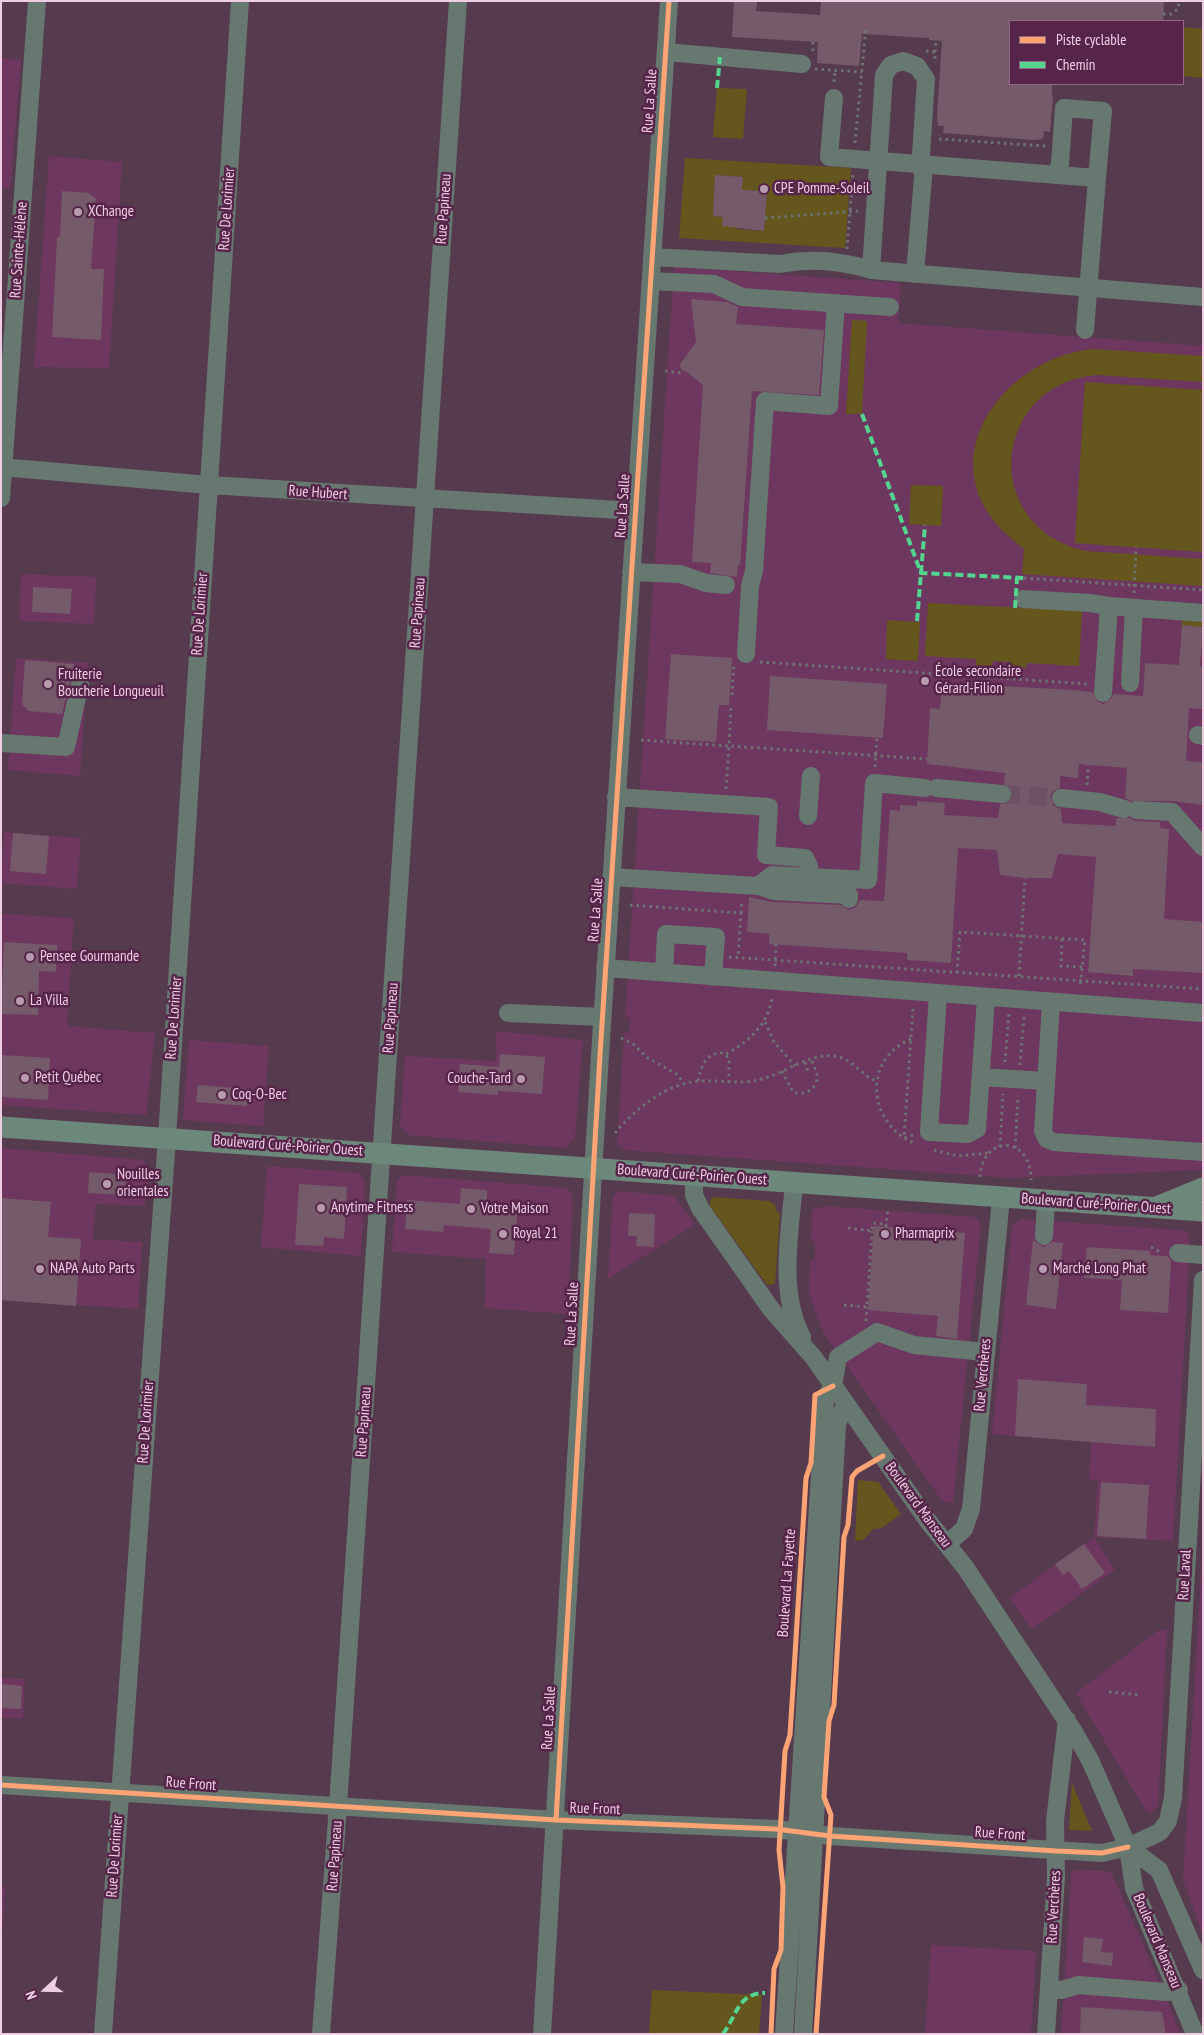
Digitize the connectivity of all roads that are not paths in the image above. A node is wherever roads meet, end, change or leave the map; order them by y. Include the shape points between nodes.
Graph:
1 (37, 1) edge
2 (240, 1) edge
3 (458, 1) edge
4 (669, 1) edge
5 (666, 52) junction
6 (802, 64) dead end
7 (834, 98) dead end
8 (879, 161) junction
9 (922, 165) junction
10 (1056, 176) junction
11 (1097, 178) junction
12 (652, 257) junction
13 (871, 270) junction
14 (915, 274) junction
15 (650, 281) junction
16 (1088, 288) junction
17 (1203, 296) edge
18 (836, 303) junction
19 (890, 307) dead end
20 (1085, 330) dead end
21 (2, 467) edge
22 (209, 485) junction
23 (1, 498) edge
24 (425, 500) junction
25 (636, 511) junction
26 (631, 572) junction
27 (738, 586) junction
28 (1023, 598) dead end
29 (1138, 603) junction
30 (1109, 606) junction
31 (1203, 613) edge
32 (744, 659) road end
33 (1135, 682) dead end
34 (80, 684) dead end
35 (1095, 693) road end
36 (1, 743) edge
37 (811, 776) dead end
38 (1002, 794) tunnel mouth
39 (616, 797) junction
40 (1061, 798) tunnel mouth
41 (808, 816) dead end
42 (1203, 847) edge
43 (611, 877) junction
44 (808, 877) junction
45 (758, 886) junction
46 (849, 899) dead end
47 (605, 968) junction
48 (664, 972) junction
49 (714, 977) junction
50 (938, 994) junction
51 (986, 998) junction
52 (1051, 1003) junction
53 (508, 1013) dead end
54 (1203, 1013) edge
55 (602, 1017) junction
56 (981, 1077) junction
57 (1046, 1081) junction
58 (1, 1127) edge
59 (166, 1138) junction
60 (382, 1152) junction
61 (1203, 1152) edge
62 (593, 1168) junction
63 (694, 1176) junction
64 (794, 1183) junction
65 (1203, 1188) edge
66 (1001, 1198) junction
67 (1046, 1201) junction
68 (1154, 1208) junction
69 (1203, 1211) edge
70 (1044, 1236) dead end
71 (1178, 1253) dead end
72 (1203, 1255) edge
73 (1203, 1280) edge
74 (985, 1352) junction
75 (811, 1353) junction
76 (833, 1386) junction
77 (847, 1405) junction
78 (1199, 1409) edge
79 (947, 1544) junction
80 (1067, 1720) junction
81 (1, 1785) edge
82 (119, 1792) junction
83 (338, 1806) junction
84 (556, 1820) junction
85 (806, 1834) junction
86 (1128, 1847) junction
87 (1056, 1851) junction
88 (1203, 1970) edge
89 (1049, 1989) junction
90 (1179, 1990) junction
91 (103, 2034) edge
92 (321, 2034) edge
93 (542, 2034) edge
94 (784, 2034) edge
95 (803, 2034) edge
96 (1046, 2034) edge
97 (1195, 2034) edge

1 - 21 street, Rue Sainte-Hélène
2 - 22 street, Rue De Lorimier
3 - 24 street, Rue Papineau
4 - 5 street, Rue La Salle
5 - 6 street
5 - 12 street, Rue La Salle
7 - 8 street via 830,158
8 - 9 street
8 - 9 street via 884,75 891,65 902,61 917,66 926,79
8 - 13 street
9 - 10 street
9 - 14 street
10 - 11 street
10 - 11 street via 1060,164 1064,108 1102,111
11 - 16 street
12 - 13 street via 780,264 800,271 848,274
12 - 15 street, Rue La Salle
13 - 14 street
14 - 16 street
15 - 18 street via 714,284 742,297
15 - 25 street, Rue La Salle
16 - 17 street
16 - 20 street
18 - 19 street
18 - 27 street via 829,406 765,401 754,571
21 - 22 street, Rue Hubert
21 - 23 street, Rue Sainte-Hélène
22 - 24 street, Rue Hubert
22 - 59 street, Rue De Lorimier
24 - 25 street, Rue Hubert
24 - 60 street, Rue Papineau
25 - 26 street, Rue La Salle
26 - 27 street via 680,574 706,583
26 - 39 street, Rue La Salle
27 - 32 street
28 - 30 street
29 - 30 street
29 - 31 street
29 - 33 street
30 - 35 street
34 - 36 street via 66,747
37 - 41 street
38 - 44 street via 874,783 868,880
39 - 43 street, Rue La Salle
39 - 44 street via 769,808 766,855 805,858 809,866
40 - 42 street via 1100,802 1130,810 1172,812
43 - 45 street
43 - 47 street, Rue La Salle
44 - 45 street via 772,875
45 - 46 street via 774,891 849,895
47 - 48 street
47 - 55 street, Rue La Salle
48 - 49 street
48 - 49 street via 666,934 716,937
49 - 50 street
50 - 51 street
50 - 56 street via 929,1132 968,1134 975,1131
51 - 52 street
51 - 56 street
52 - 54 street
52 - 57 street
53 - 55 street
55 - 62 street, Rue La Salle
56 - 57 street
57 - 61 street via 1043,1131 1049,1141
58 - 59 main road, Boulevard Curé-Poirier Ouest
59 - 60 main road, Boulevard Curé-Poirier Ouest
59 - 82 street, Rue De Lorimier
60 - 62 main road, Boulevard Curé-Poirier Ouest
60 - 83 street, Rue Papineau
62 - 63 main road, Boulevard Curé-Poirier Ouest
62 - 84 street, Rue La Salle
63 - 64 main road, Boulevard Curé-Poirier Ouest
63 - 75 street, Boulevard Manseau via 694,1195 700,1208 771,1309
64 - 66 main road, Boulevard Curé-Poirier Ouest
64 - 75 street via 789,1296 800,1333
65 - 68 main road
66 - 67 main road, Boulevard Curé-Poirier Ouest
66 - 74 street, Rue Verchères
67 - 68 main road, Boulevard Curé-Poirier Ouest
67 - 70 street
68 - 69 main road, Boulevard Curé-Poirier Ouest
71 - 72 street
73 - 78 street, Rue Laval
74 - 76 street, Boulevard La Fayette via 914,1345 877,1332 838,1357
74 - 79 street, Rue Verchères via 969,1518 964,1529
75 - 76 street, Boulevard Manseau
76 - 77 street, Boulevard Manseau
76 - 85 street, Boulevard La Fayette via 825,1398 822,1423
77 - 79 street, Boulevard Manseau
77 - 85 street, Boulevard La Fayette via 838,1425
78 - 86 street, Rue Laval via 1173,1798 1168,1820 1160,1832
79 - 80 street, Boulevard Manseau
80 - 86 street, Boulevard Manseau via 1090,1760
80 - 87 street, Rue Verchères via 1055,1821
81 - 82 street, Rue Front
82 - 83 street, Rue Front
82 - 91 street, Rue De Lorimier
83 - 84 street, Rue Front
83 - 92 street, Rue Papineau
84 - 85 street, Rue Front via 776,1829
84 - 93 street, Rue La Salle
85 - 87 street, Rue Front
85 - 94 street, Boulevard La Fayette
85 - 95 street, Boulevard La Fayette
86 - 87 street, Rue Front via 1102,1853
86 - 88 street, Boulevard Manseau via 1159,1870
86 - 90 street, Boulevard Manseau via 1134,1888
87 - 89 street, Rue Verchères
89 - 90 street via 1062,1990 1078,1985 1166,1992
89 - 96 street, Rue Verchères
90 - 97 street, Boulevard Manseau

